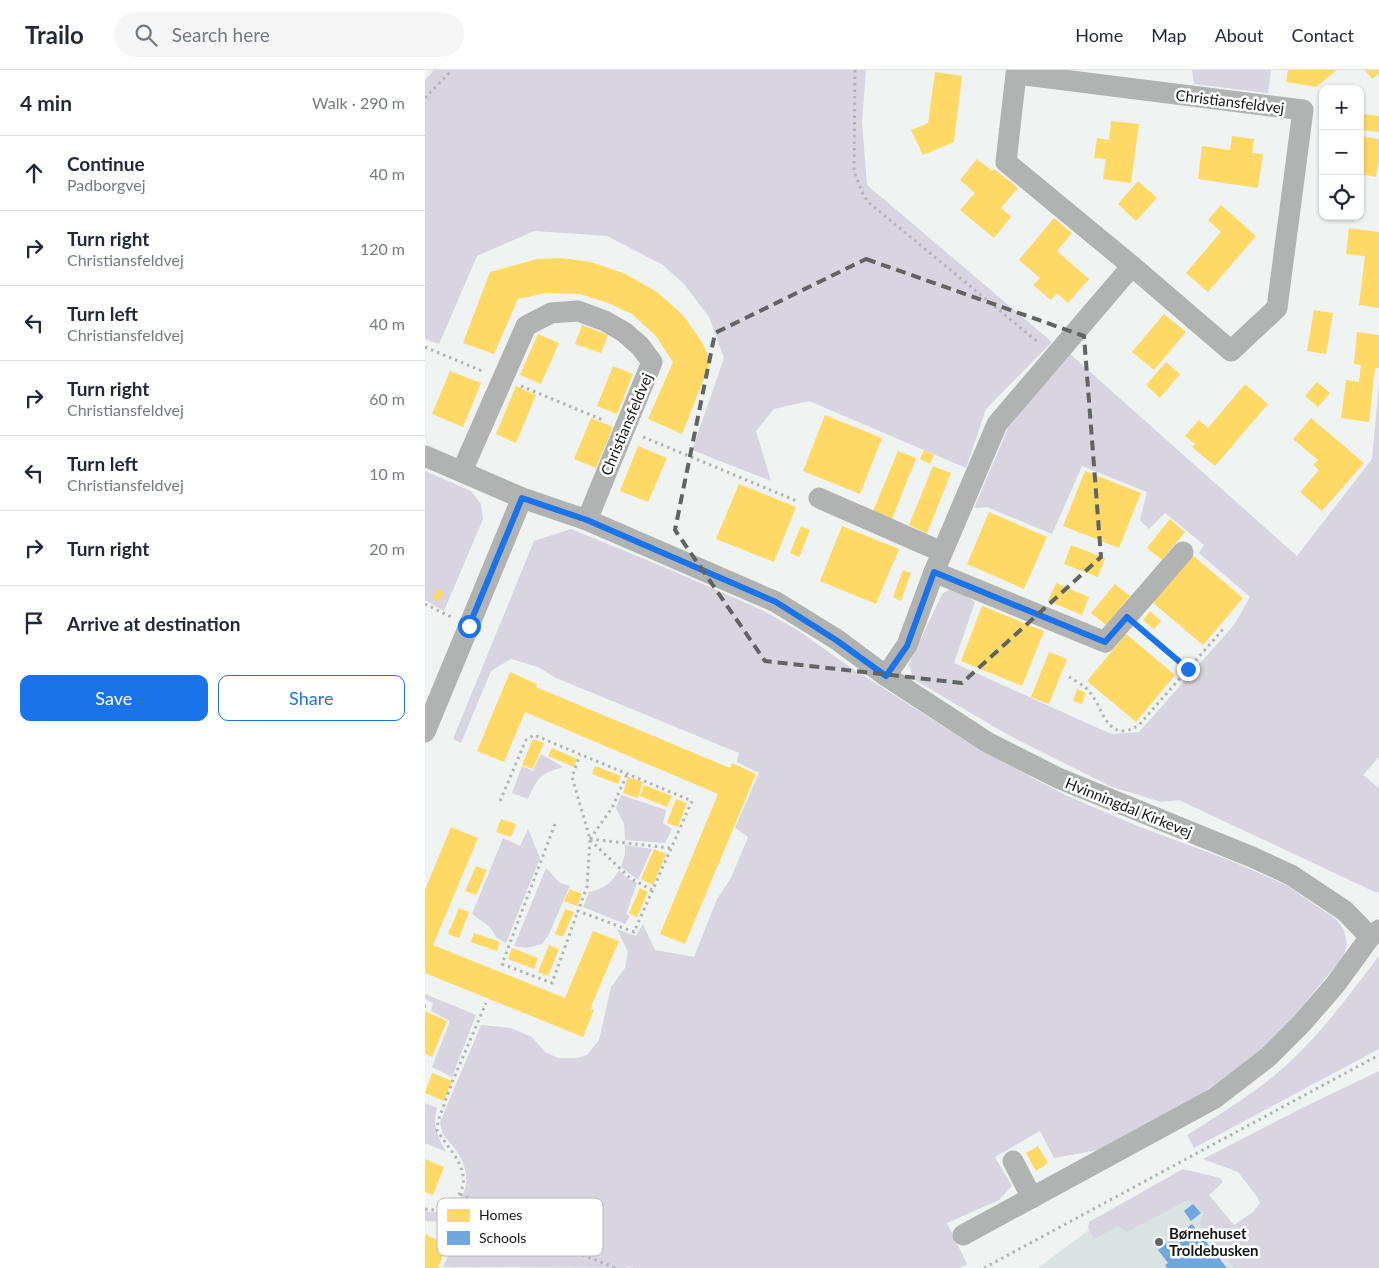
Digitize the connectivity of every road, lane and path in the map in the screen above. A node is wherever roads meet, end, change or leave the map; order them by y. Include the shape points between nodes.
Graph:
1 (452, 70) edge
2 (855, 70) edge
3 (425, 98) edge
4 (1132, 266) junction
5 (1055, 356) junction
6 (425, 456) edge
7 (462, 471) junction
8 (522, 498) junction
9 (819, 498) dead end
10 (587, 520) junction
11 (942, 552) junction
12 (1183, 552) dead end
13 (934, 572) junction
14 (425, 604) edge
15 (1127, 617) junction
16 (469, 626) junction
17 (1225, 627) dead end
18 (1188, 669) junction
19 (886, 676) junction
20 (1069, 677) dead end
21 (425, 732) edge
22 (580, 755) junction
23 (627, 774) junction
24 (500, 801) dead end
25 (555, 824) dead end
26 (590, 839) junction
27 (671, 848) junction
28 (652, 890) junction
29 (578, 911) junction
30 (1375, 934) edge
31 (486, 1003) dead end
32 (1379, 1055) edge
33 (1013, 1161) dead end
34 (460, 1194) junction
35 (456, 1198) edge
36 (468, 1198) edge
37 (1033, 1198) junction
38 (963, 1235) dead end
39 (585, 1256) edge
40 (616, 1268) edge
41 (984, 1268) edge

1 - 3 path
2 - 5 path via 854,171 868,202
4 - 4 street, Christiansfeldvej via 1005,162 1016,74 1303,110 1277,308 1231,352
4 - 5 street
5 - 11 street via 997,424
6 - 7 street
7 - 8 street
7 - 10 street, Christiansfeldvej via 526,326 551,313 578,312 605,321 635,341 652,362
8 - 10 street
8 - 16 street
9 - 11 street
10 - 19 street via 776,602
11 - 13 street
12 - 15 street
13 - 15 street via 1105,642
13 - 19 street via 907,646
14 - 16 path
15 - 18 path
16 - 21 street
17 - 18 path
18 - 20 path via 1139,725 1130,730 1111,727 1088,690
19 - 30 street, Hvinningdal Kirkevej via 987,742 1058,778 1291,875
22 - 23 path
22 - 24 path via 534,736 527,740
22 - 26 path via 572,777
23 - 26 path via 612,808
23 - 27 path via 691,801
25 - 29 path via 502,964 552,983
26 - 27 path
26 - 28 path via 630,878
26 - 29 path via 587,887
27 - 28 path
28 - 29 path via 634,932
30 - 37 street, Hvinningdal Kirkevej via 1302,1024 1268,1057 1215,1098
31 - 34 path via 438,1122 437,1130 462,1169
32 - 41 path
33 - 37 street
34 - 35 path
34 - 36 path
37 - 38 street, Hvinningdal Kirkevej
39 - 40 path

